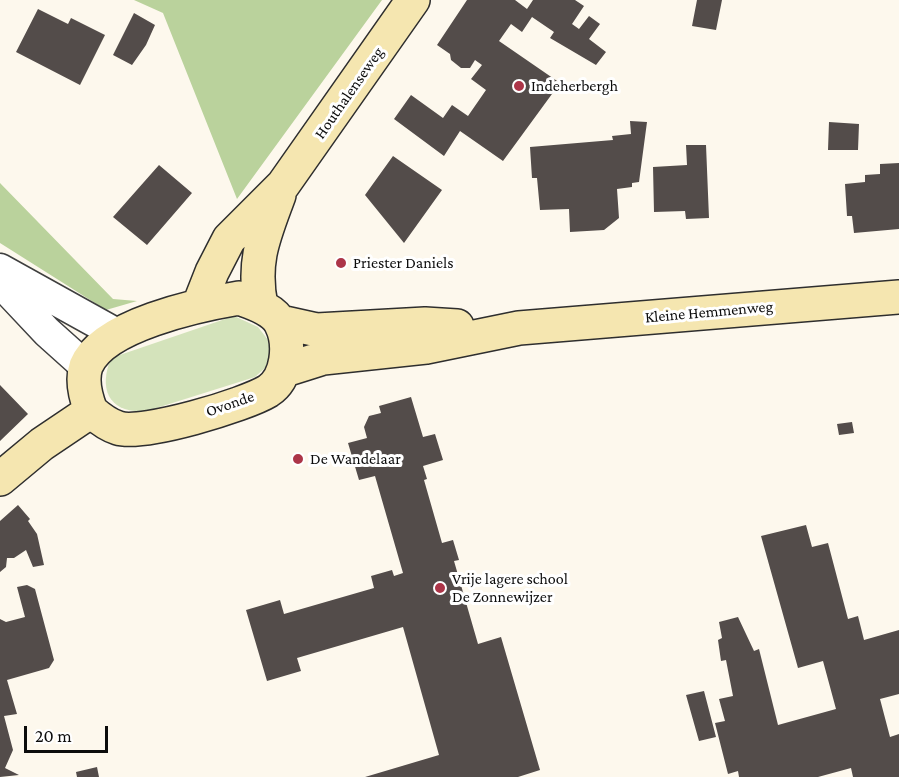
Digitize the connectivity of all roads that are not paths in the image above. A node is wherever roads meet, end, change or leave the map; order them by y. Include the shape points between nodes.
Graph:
1 (413, 0) edge
2 (283, 185) junction
3 (0, 269) edge
4 (0, 282) edge
5 (899, 297) edge
6 (200, 305) junction
7 (271, 314) junction
8 (519, 328) junction
9 (117, 334) junction
10 (86, 367) junction
11 (285, 370) junction
12 (91, 411) junction
13 (0, 479) edge

1 - 2 street, Houthalenseweg
2 - 6 street, Houthalenseweg via 230,239
2 - 7 street, Houthalenseweg via 258,258 256,280
3 - 9 street
4 - 10 street
5 - 8 street, Kleine Hemmenweg
6 - 7 street via 239,298
6 - 9 street
7 - 8 street, Kleine Hemmenweg via 316,330 425,324
7 - 11 street via 286,344
8 - 11 street, Kleine Hemmenweg via 426,347 323,358
9 - 10 street via 99,346
10 - 12 street via 85,394
11 - 12 street, Ovonde via 270,390 159,427 120,429
12 - 13 street

